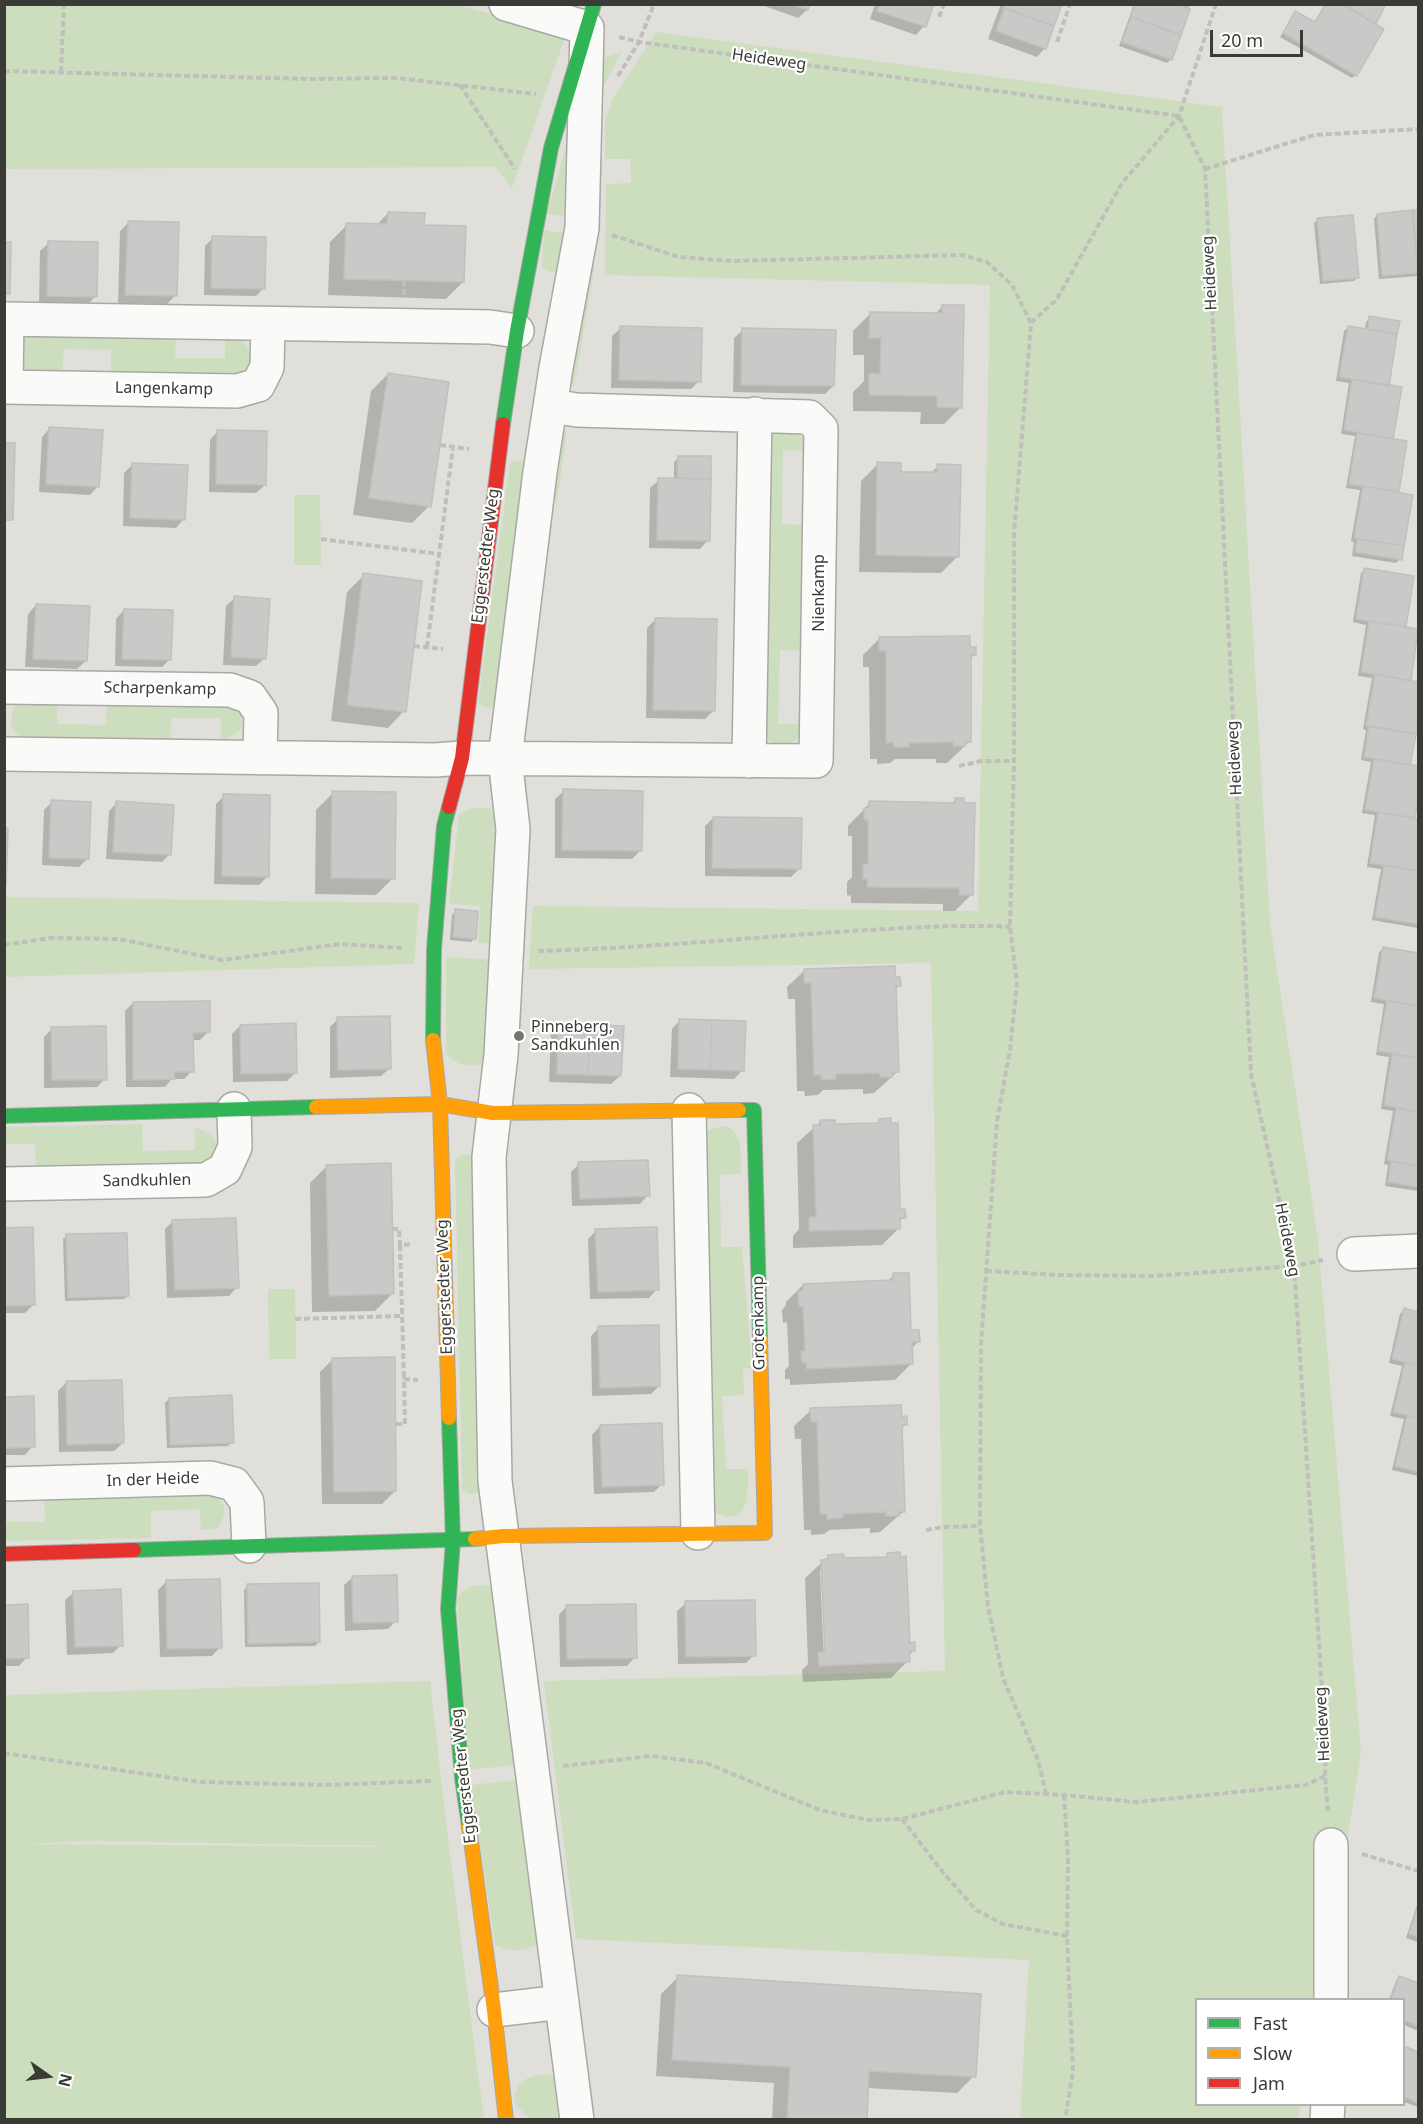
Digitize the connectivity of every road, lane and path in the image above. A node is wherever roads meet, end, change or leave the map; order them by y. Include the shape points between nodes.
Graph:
1 (63, 4) edge
2 (506, 4) edge
3 (654, 4) edge
4 (944, 4) edge
5 (1070, 4) edge
6 (1216, 4) edge
7 (590, 16) edge
8 (939, 17) dead end
9 (639, 42) junction
10 (1057, 42) dead end
11 (4, 71) edge
12 (61, 72) junction
13 (614, 83) dead end
14 (459, 84) junction
15 (540, 94) dead end
16 (1179, 116) junction
17 (1419, 129) edge
18 (1205, 169) junction
19 (518, 173) dead end
20 (605, 233) dead end
21 (6, 319) edge
22 (1031, 323) junction
23 (268, 324) junction
24 (516, 343) junction
25 (557, 360) junction
26 (5, 387) edge
27 (551, 405) junction
28 (755, 414) junction
29 (440, 445) dead end
30 (453, 447) junction
31 (472, 450) dead end
32 (321, 539) dead end
33 (439, 554) junction
34 (414, 646) dead end
35 (427, 647) junction
36 (447, 649) dead end
37 (4, 687) edge
38 (4, 754) edge
39 (260, 758) junction
40 (462, 758) junction
41 (506, 758) junction
42 (749, 761) junction
43 (1014, 762) junction
44 (959, 766) dead end
45 (440, 1104) junction
46 (234, 1109) junction
47 (689, 1110) junction
48 (493, 1113) junction
49 (4, 1116) edge
50 (4, 1184) edge
51 (392, 1229) dead end
52 (418, 1244) dead end
53 (400, 1245) junction
54 (1419, 1251) edge
55 (1354, 1254) dead end
56 (1294, 1266) junction
57 (986, 1271) junction
58 (402, 1316) junction
59 (295, 1318) dead end
60 (404, 1380) junction
61 (422, 1380) dead end
62 (396, 1424) dead end
63 (4, 1484) edge
64 (980, 1526) junction
65 (926, 1530) dead end
66 (698, 1533) junction
67 (503, 1536) junction
68 (453, 1541) junction
69 (249, 1546) junction
70 (4, 1554) edge
71 (4, 1753) edge
72 (531, 1770) junction
73 (1325, 1776) junction
74 (462, 1778) junction
75 (1046, 1794) junction
76 (1064, 1795) junction
77 (902, 1819) junction
78 (1331, 1845) junction
79 (1419, 1871) edge
80 (1067, 1936) junction
81 (1331, 1998) edge
82 (561, 2002) junction
83 (494, 2010) junction
84 (506, 2120) edge
85 (577, 2120) edge
86 (1065, 2120) edge

1 - 12 path
2 - 7 street
3 - 9 path
4 - 8 path
5 - 10 path
6 - 16 path
7 - 9 path, Heideweg
7 - 24 street, Eggerstedter Weg via 551,148
7 - 25 street via 582,228
9 - 13 path
9 - 16 path, Heideweg
11 - 12 path
12 - 14 path via 397,78
14 - 15 path
14 - 19 path
16 - 18 path, Heideweg
16 - 22 path via 1122,183 1057,299
17 - 18 path via 1314,135
18 - 56 path, Heideweg via 1251,1074
20 - 22 path via 679,257 732,261 962,255 987,262 1012,285
21 - 23 street, Langenkamp
21 - 26 street, Langenkamp
22 - 43 path via 1014,534
23 - 24 street, Langenkamp via 490,327
23 - 26 street, Langenkamp via 267,367 258,385 237,391
24 - 25 street
24 - 40 street, Eggerstedter Weg
25 - 27 street
27 - 28 street, Nienkamp via 577,410
27 - 41 street
28 - 42 street
28 - 42 street, Nienkamp via 809,417 821,429 819,622 816,761
29 - 30 path
30 - 31 path
30 - 33 path
32 - 33 path
33 - 35 path
34 - 35 path
35 - 36 path
37 - 39 street, Scharpenkamp via 230,690 250,698 261,713
38 - 39 street
39 - 40 street
40 - 41 street
40 - 45 street, Eggerstedter Weg via 444,826 434,950 433,1043
41 - 42 street, Nienkamp
41 - 48 street via 513,829 501,1055
43 - 44 path
43 - 57 path via 1010,927 1017,983 997,1120
45 - 46 street
45 - 48 street
45 - 68 street, Eggerstedter Weg
46 - 49 street
46 - 50 street, Sandkuhlen via 235,1148 225,1169 206,1180
47 - 48 street, Grotenkamp
47 - 66 street
47 - 66 street, Grotenkamp via 754,1110 765,1533
48 - 67 street via 489,1157 495,1481
51 - 53 path via 399,1228
52 - 53 path
53 - 58 path
54 - 55 street
56 - 57 path via 1154,1276
56 - 73 path, Heideweg
57 - 64 path via 981,1344
58 - 59 path
58 - 60 path
60 - 61 path
60 - 62 path via 405,1424
63 - 69 street, In der Heide via 210,1478 234,1484 248,1502
64 - 65 path
64 - 75 path via 988,1606 1003,1678 1038,1760
66 - 67 street, Grotenkamp
67 - 68 street
67 - 72 street
68 - 69 street
68 - 74 street, Eggerstedter Weg via 448,1609
69 - 70 street
71 - 74 path via 200,1782 325,1785
72 - 77 path via 651,1756 705,1763 820,1810 868,1820
72 - 82 street
73 - 76 path via 1306,1785 1136,1802
73 - 78 path, Heideweg
74 - 83 street, Eggerstedter Weg
75 - 76 path
75 - 77 path via 1005,1792
76 - 80 path
77 - 80 path via 976,1910 1003,1924
78 - 79 path
78 - 81 street
80 - 86 path via 1073,2072
82 - 83 street
82 - 85 street
83 - 84 street, Eggerstedter Weg

